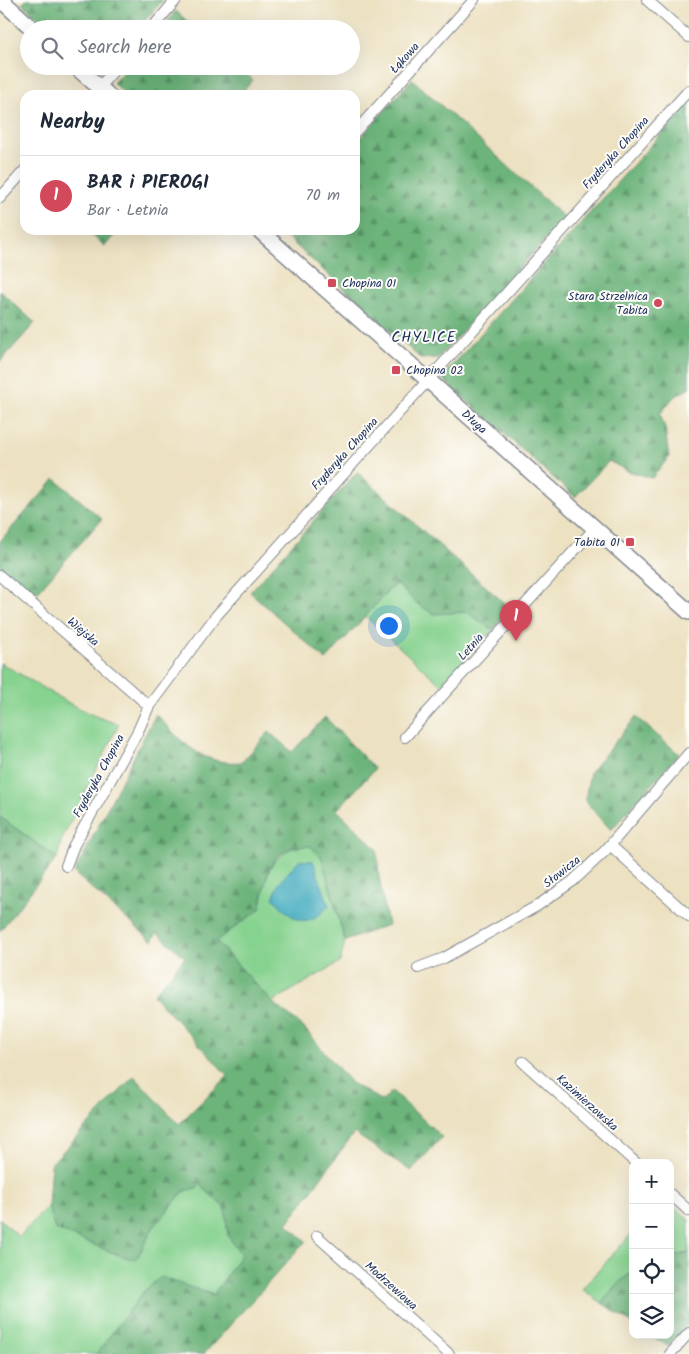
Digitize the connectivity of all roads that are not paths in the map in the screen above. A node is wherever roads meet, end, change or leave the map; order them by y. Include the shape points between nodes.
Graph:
1 (1, 0) edge
2 (176, 0) edge
3 (474, 0) edge
4 (647, 0) edge
5 (23, 20) edge
6 (159, 20) edge
7 (689, 37) edge
8 (84, 75) edge
9 (112, 75) edge
10 (98, 90) edge
11 (101, 90) edge
12 (689, 90) edge
13 (360, 126) edge
14 (20, 176) edge
15 (0, 198) edge
16 (267, 235) edge
17 (428, 381) junction
18 (594, 529) junction
19 (0, 576) edge
20 (689, 612) edge
21 (149, 706) junction
22 (405, 737) dead end
23 (689, 753) edge
24 (610, 845) junction
25 (66, 866) dead end
26 (689, 916) edge
27 (418, 968) dead end
28 (523, 1062) dead end
29 (632, 1159) edge
30 (674, 1198) edge
31 (689, 1211) edge
32 (318, 1236) dead end
33 (689, 1333) edge
34 (449, 1354) edge
35 (670, 1354) edge

1 - 5 street
2 - 6 street
3 - 13 street, Łąkowa
4 - 7 street
8 - 10 street
9 - 11 street
12 - 17 street, Fryderyka Chopina
14 - 15 street
16 - 17 street, Długa
17 - 18 street, Długa
17 - 21 street, Fryderyka Chopina via 216,616
18 - 20 street, Długa
18 - 22 street, Letnia
19 - 21 street, Wiejska
21 - 25 street, Fryderyka Chopina
23 - 24 street, Słowicza
24 - 26 street
24 - 27 street, Słowicza via 573,881 538,906 444,958
28 - 29 street, Kazimierzowska
30 - 31 street
32 - 34 street, Modrzewiowa
33 - 35 street

